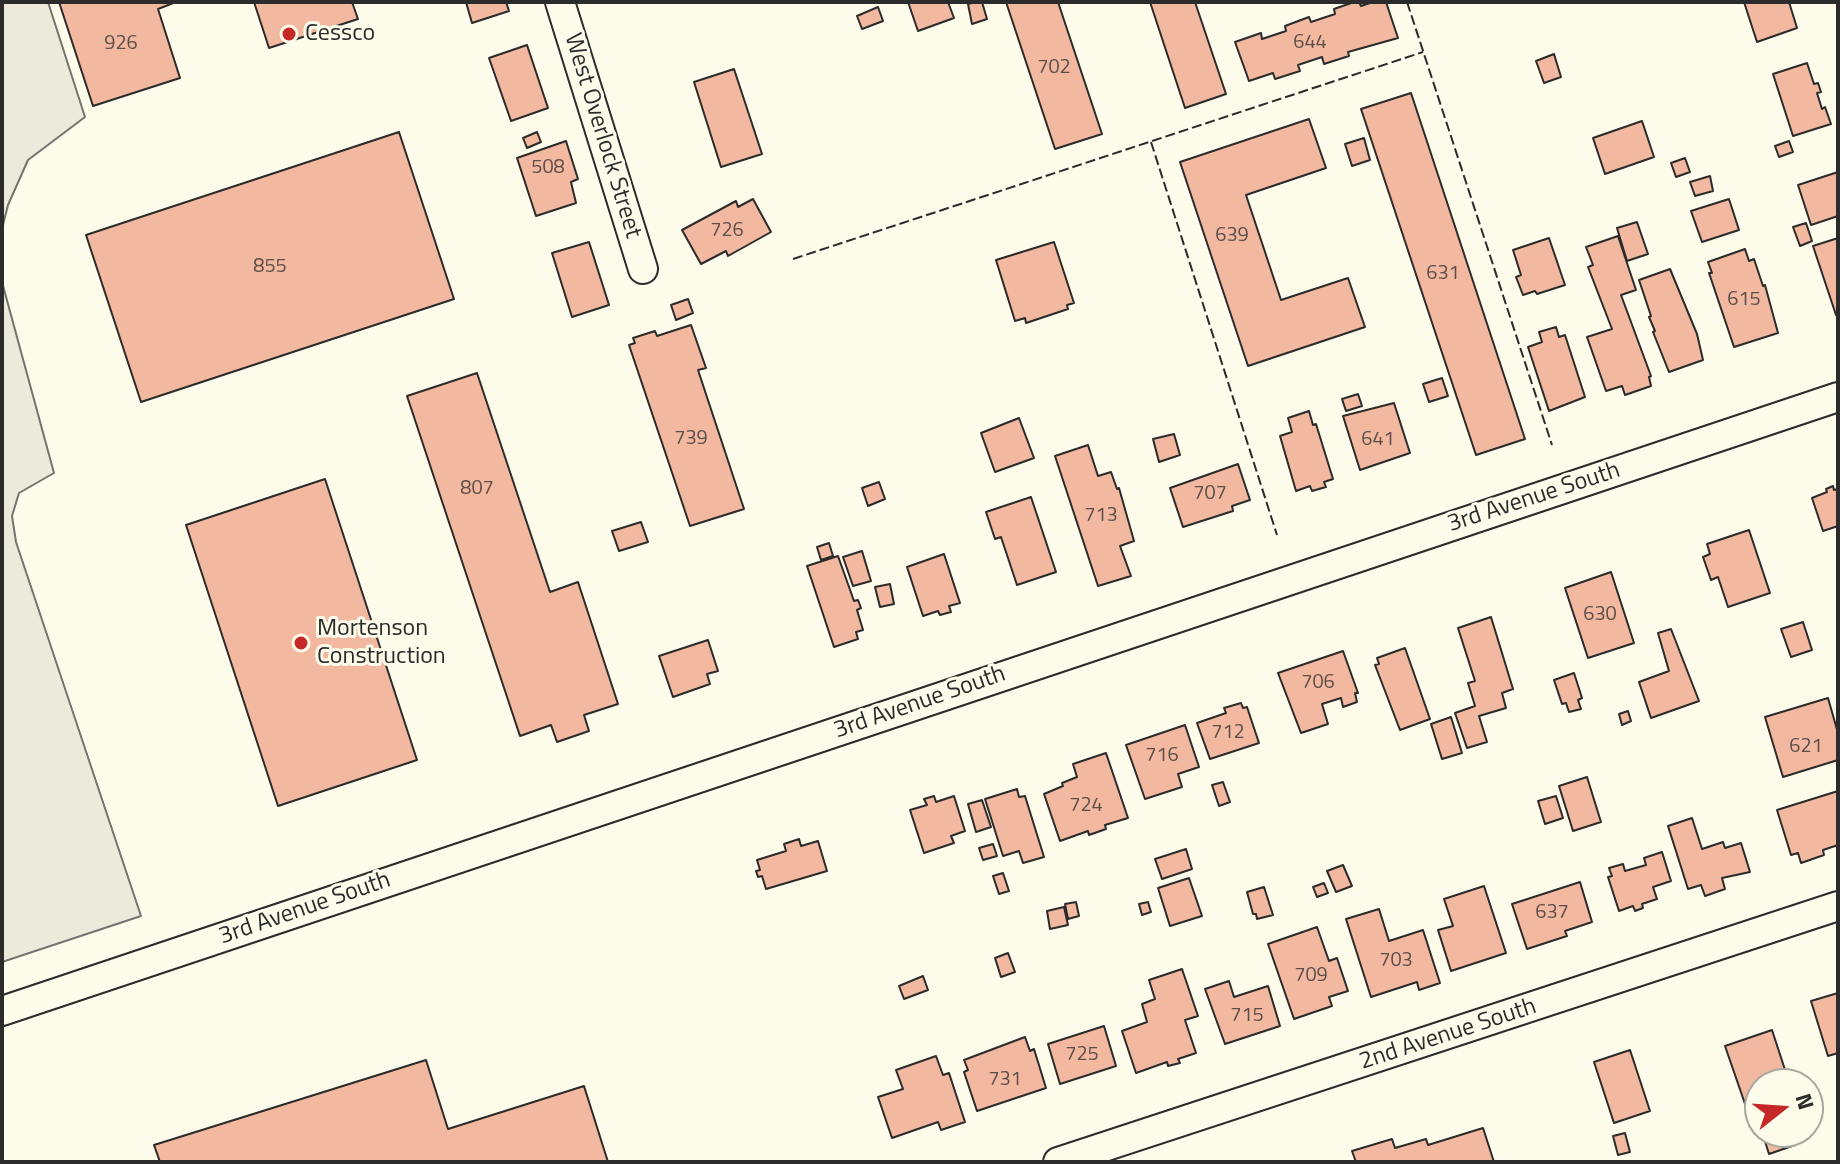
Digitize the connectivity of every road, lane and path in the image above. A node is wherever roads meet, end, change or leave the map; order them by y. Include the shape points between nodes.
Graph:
1 (560, 2) edge
2 (643, 269) dead end
3 (1838, 397) edge
4 (1838, 906) edge
5 (2, 1011) edge
6 (1058, 1162) edge

1 - 2 street, West Overlock Street
3 - 5 street, 3rd Avenue South
4 - 6 street, 2nd Avenue South

